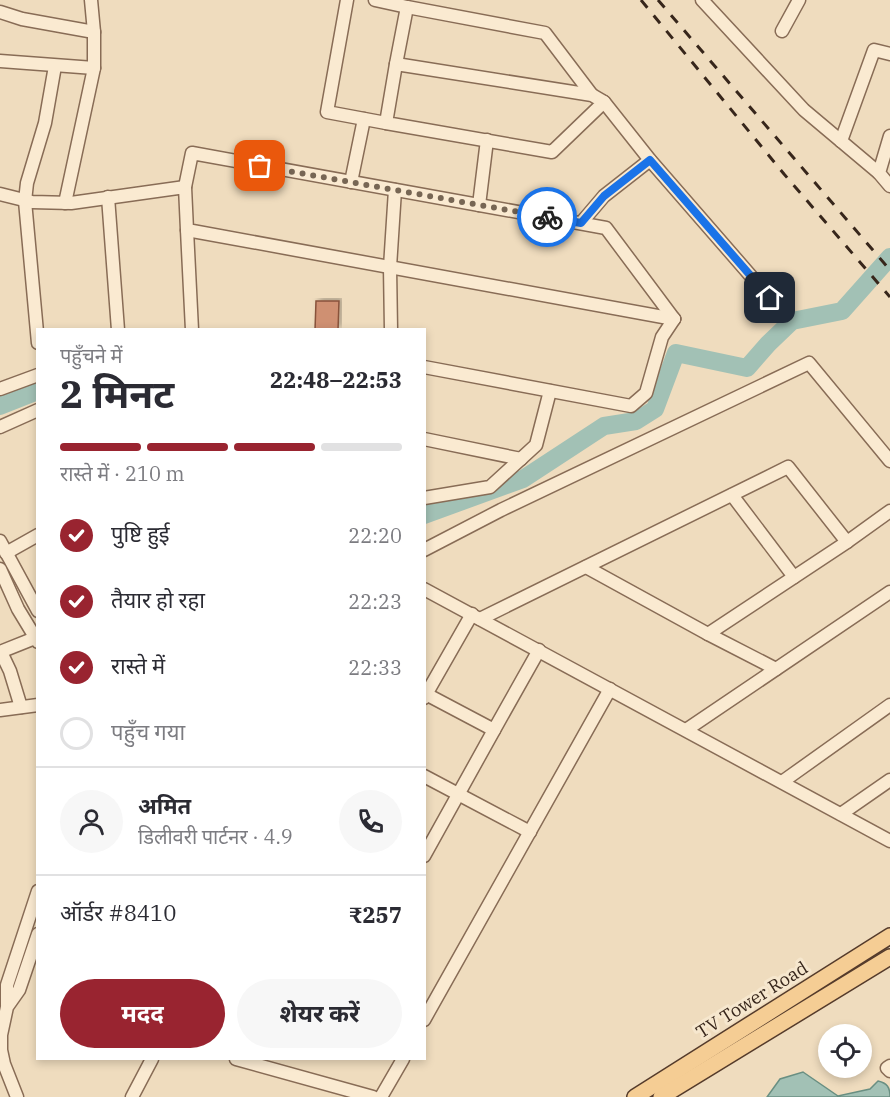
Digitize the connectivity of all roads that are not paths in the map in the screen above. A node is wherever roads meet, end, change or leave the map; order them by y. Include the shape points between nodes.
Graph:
1 (91, 0) edge
2 (347, 0) edge
3 (375, 0) edge
4 (702, 0) edge
5 (799, 0) edge
6 (407, 7) junction
7 (0, 12) edge
8 (782, 31) dead end
9 (94, 32) junction
10 (890, 54) edge
11 (0, 61) edge
12 (396, 64) junction
13 (55, 66) junction
14 (94, 68) junction
15 (592, 95) junction
16 (604, 102) junction
17 (364, 119) junction
18 (386, 123) junction
19 (890, 136) edge
20 (487, 140) junction
21 (841, 141) junction
22 (650, 160) junction
23 (879, 173) junction
24 (351, 182) junction
25 (890, 186) edge
26 (185, 187) junction
27 (395, 190) junction
28 (0, 194) edge
29 (108, 197) junction
30 (25, 201) junction
31 (65, 203) junction
32 (479, 205) junction
33 (581, 223) junction
34 (187, 231) junction
35 (390, 267) junction
36 (770, 298) dead end
37 (674, 319) junction
38 (37, 328) edge
39 (118, 328) edge
40 (192, 328) edge
41 (391, 328) edge
42 (426, 368) edge
43 (36, 376) edge
44 (0, 389) edge
45 (550, 391) junction
46 (36, 411) edge
47 (0, 427) edge
48 (426, 439) edge
49 (521, 459) junction
50 (890, 461) edge
51 (732, 495) junction
52 (426, 498) edge
53 (890, 511) edge
54 (36, 536) edge
55 (0, 541) edge
56 (847, 542) junction
57 (426, 549) edge
58 (6, 554) junction
59 (586, 567) junction
60 (0, 569) edge
61 (794, 577) junction
62 (426, 589) edge
63 (890, 592) edge
64 (36, 603) edge
65 (476, 617) junction
66 (708, 634) junction
67 (36, 640) edge
68 (539, 650) junction
69 (1, 652) edge
70 (776, 669) junction
71 (610, 689) junction
72 (426, 693) edge
73 (426, 696) edge
74 (36, 705) edge
75 (890, 705) edge
76 (21, 707) junction
77 (0, 710) edge
78 (494, 730) junction
79 (686, 730) junction
80 (426, 777) edge
81 (890, 780) edge
82 (782, 782) junction
83 (458, 794) junction
84 (841, 814) junction
85 (530, 832) junction
86 (890, 840) edge
87 (426, 852) edge
88 (36, 897) edge
89 (890, 936) edge
90 (36, 940) edge
91 (890, 957) edge
92 (7, 1007) junction
93 (426, 1017) edge
94 (151, 1060) edge
95 (240, 1060) edge
96 (402, 1060) edge
97 (890, 1066) edge
98 (890, 1071) edge
99 (17, 1097) edge
100 (132, 1097) edge
101 (373, 1097) edge
102 (381, 1097) edge
103 (635, 1097) edge
104 (661, 1097) edge

1 - 9 street
2 - 17 street via 327,112
3 - 6 street
4 - 21 street via 804,110
5 - 8 street
6 - 12 street
6 - 15 street via 545,33
7 - 9 street
9 - 14 street
10 - 21 street via 874,50
11 - 13 street
12 - 15 street
12 - 18 street
13 - 14 street
13 - 30 street
14 - 31 street
15 - 16 street
16 - 20 street via 552,152
16 - 22 street
17 - 18 street
17 - 24 street
18 - 20 street
19 - 23 street
20 - 32 street
21 - 23 street
22 - 33 street via 604,196
22 - 36 street
23 - 25 street
24 - 26 street via 192,153
24 - 27 street
26 - 29 street
26 - 34 street
27 - 32 street
27 - 35 street
28 - 30 street
29 - 31 street
29 - 39 street
30 - 31 street
30 - 38 street
32 - 33 street
33 - 37 street via 606,228
34 - 35 street
34 - 40 street
35 - 37 street
35 - 41 street
37 - 45 street via 662,337 646,393 631,406
42 - 45 street
43 - 44 street
45 - 49 street via 536,445
46 - 47 street
48 - 49 street
49 - 52 street via 490,487
50 - 57 street via 809,363
51 - 56 street via 788,467
51 - 59 street
51 - 61 street
53 - 56 street
54 - 58 street
55 - 58 street
56 - 61 street
58 - 64 street
59 - 65 street
59 - 66 street
60 - 67 street
61 - 66 street
62 - 65 street
63 - 70 street
65 - 68 street
65 - 72 street
66 - 70 street
67 - 69 street
68 - 71 street
68 - 78 street
69 - 76 street
70 - 79 street
71 - 79 street
71 - 85 street
73 - 78 street
74 - 76 street
75 - 82 street
76 - 77 street
78 - 83 street
79 - 82 street
80 - 83 street
81 - 84 street
82 - 84 street
83 - 85 street
83 - 87 street
84 - 86 street
85 - 93 street
88 - 92 street via 7,985
89 - 103 main road, TV Tower Road
90 - 92 street via 18,990
91 - 104 main road, TV Tower Road
92 - 99 street via 1,1050
94 - 100 street
95 - 101 street
96 - 102 street
97 - 98 street

